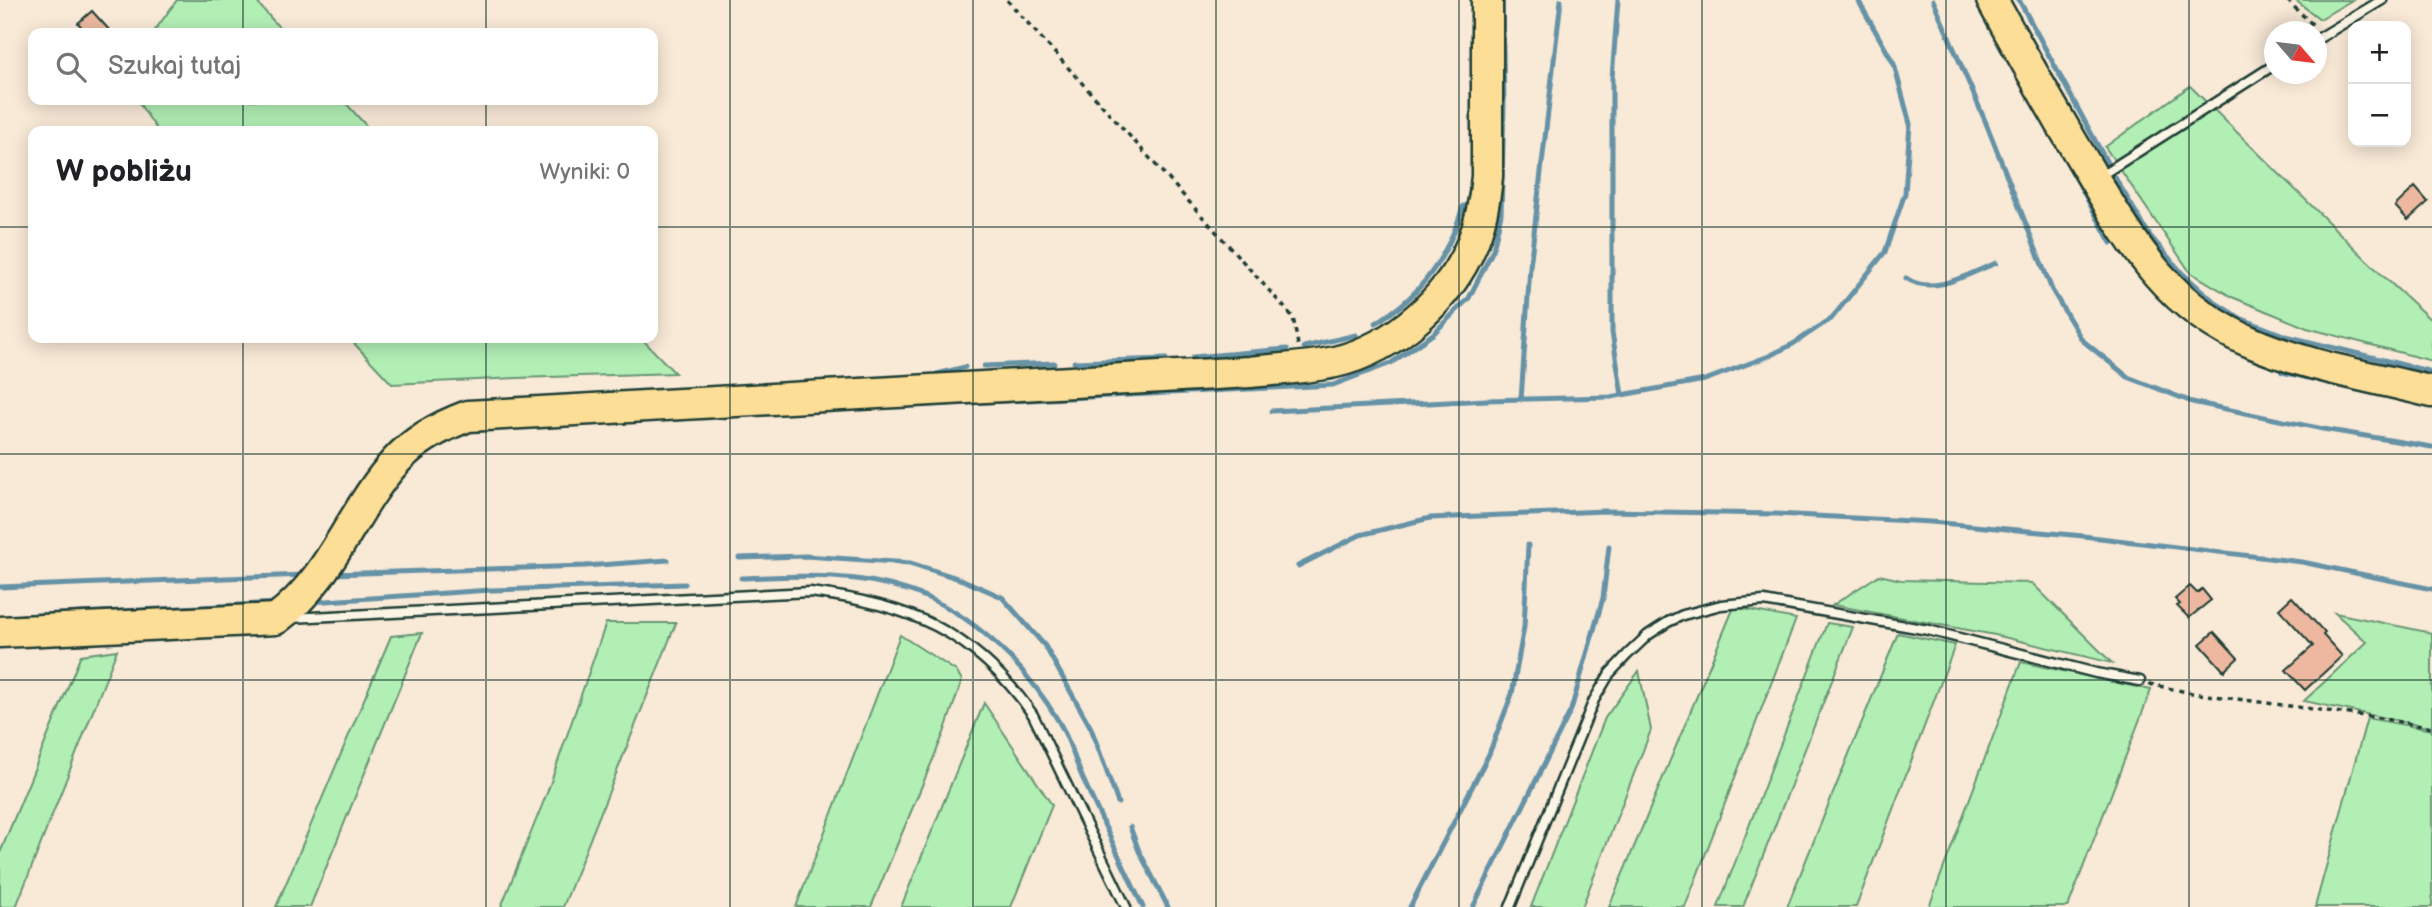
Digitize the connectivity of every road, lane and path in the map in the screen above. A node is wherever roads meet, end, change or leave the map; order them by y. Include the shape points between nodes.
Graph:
1 (1007, 0) edge
2 (1487, 0) edge
3 (1992, 0) edge
4 (2287, 0) edge
5 (2382, 0) edge
6 (2305, 21) edge
7 (2327, 34) edge
8 (2264, 71) edge
9 (2095, 181) junction
10 (1301, 368) junction
11 (2432, 392) edge
12 (276, 619) junction
13 (0, 632) edge
14 (2140, 681) joint
15 (2432, 728) edge
16 (1126, 907) edge
17 (1510, 907) edge

1 - 10 path via 1293,317
2 - 10 highway via 1486,188 1480,220 1464,260 1441,295 1396,334 1352,357
3 - 9 highway
4 - 6 path
5 - 7 lane
8 - 9 lane
9 - 11 highway via 2156,274 2214,323 2252,343 2298,358
10 - 12 highway via 468,416 420,439 397,460 310,590
12 - 13 highway
12 - 16 lane via 810,592 864,600 919,617 999,671 1033,715
14 - 15 path via 2192,693
14 - 17 lane via 1928,629 1764,601 1683,615 1647,635 1610,673 1594,700

